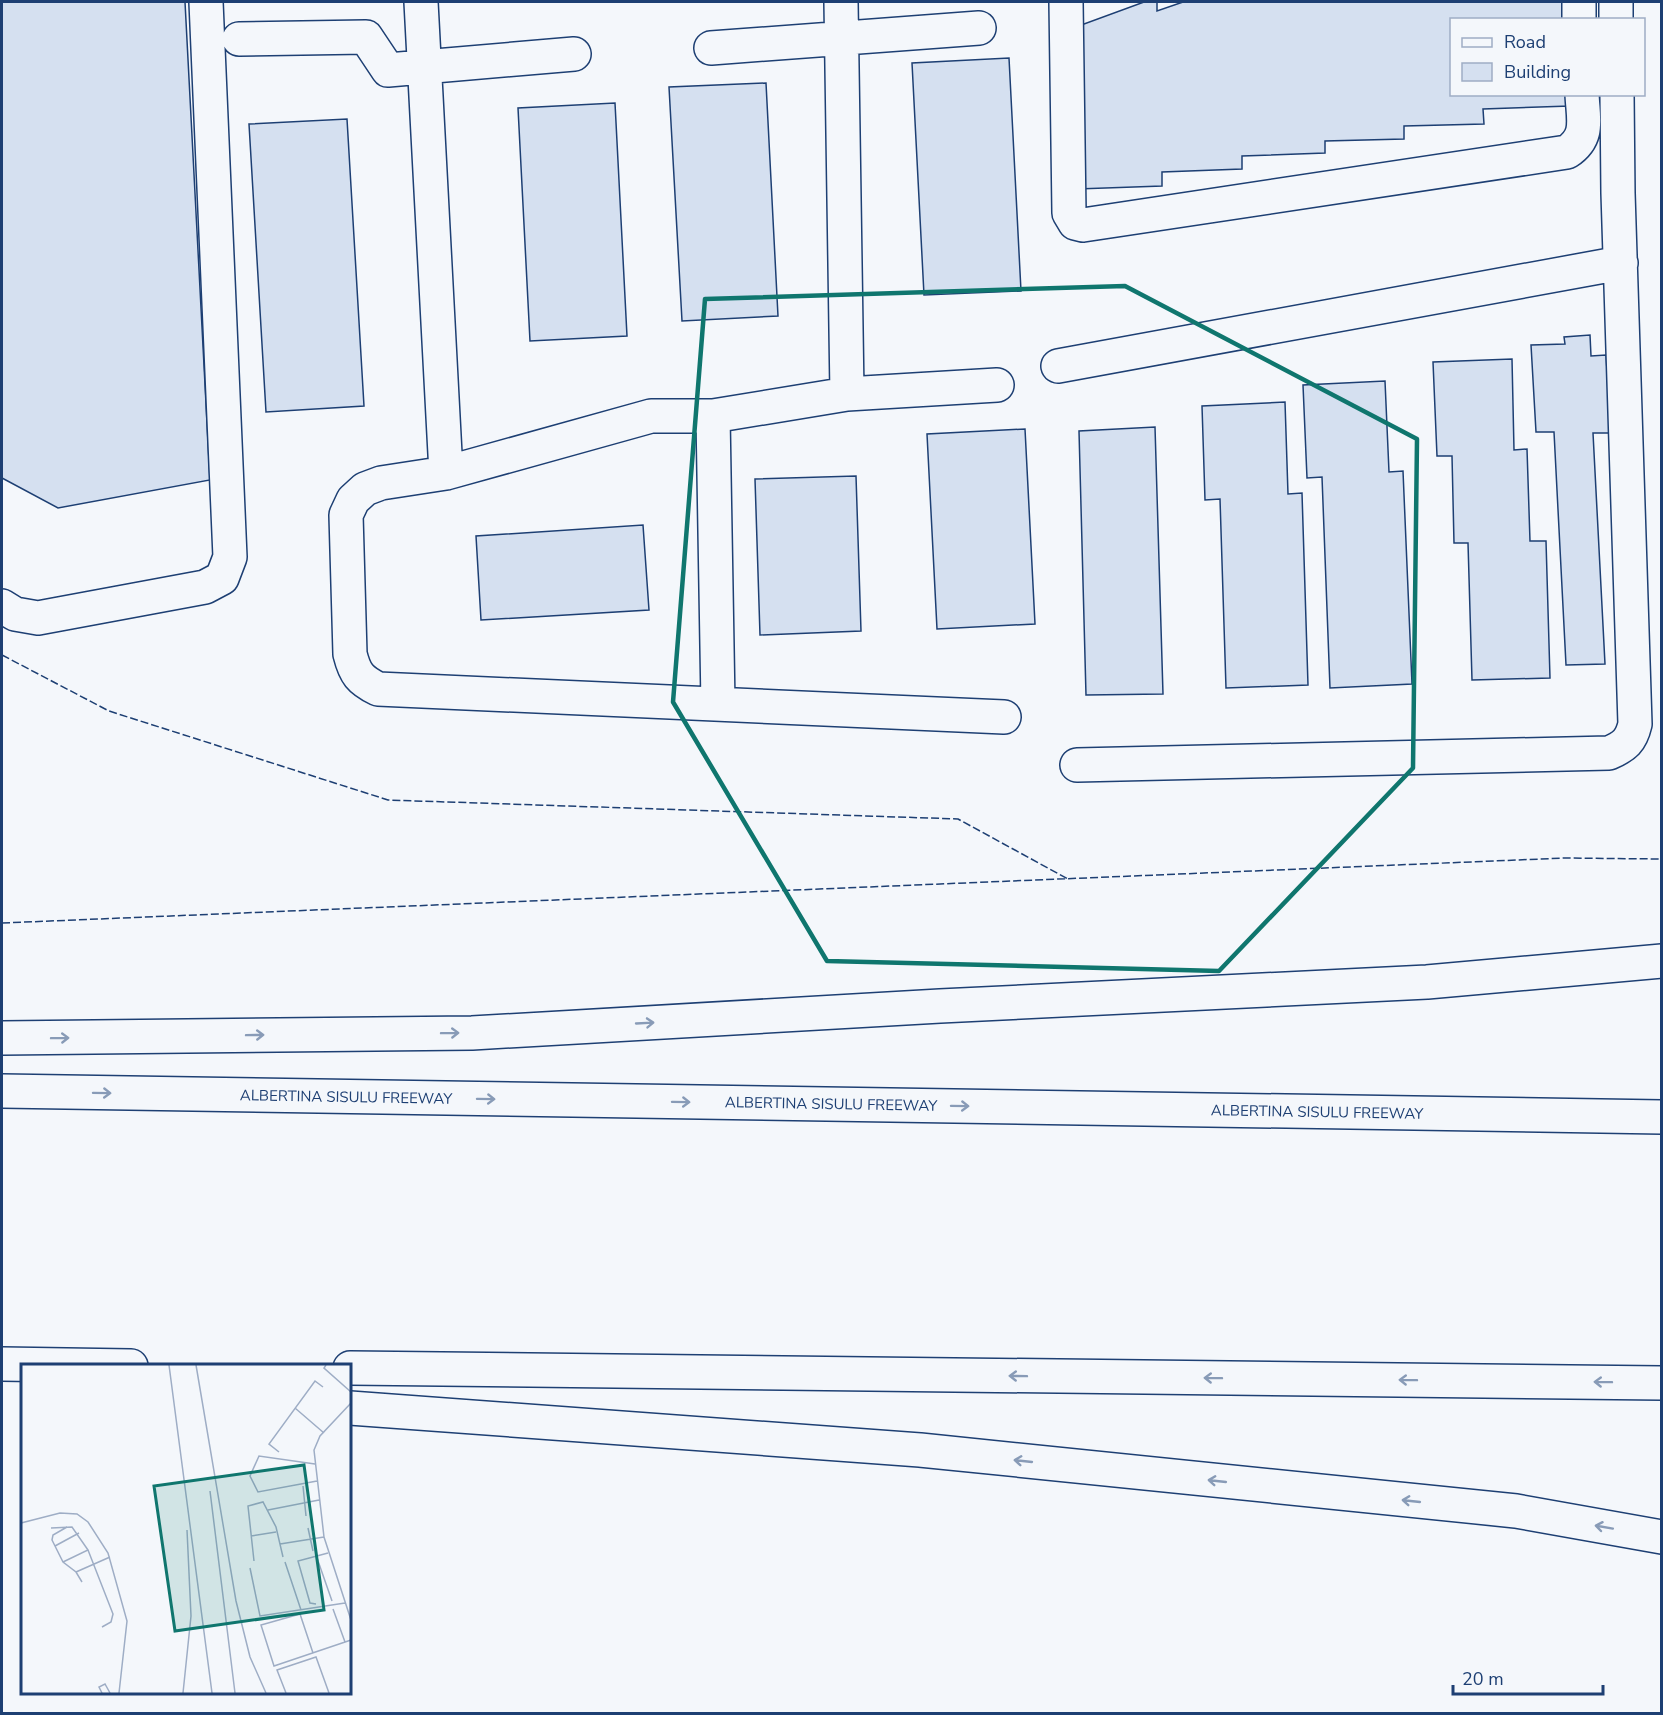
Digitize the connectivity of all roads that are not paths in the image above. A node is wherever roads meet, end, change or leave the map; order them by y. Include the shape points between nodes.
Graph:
1 (206, 2) edge
2 (421, 2) edge
3 (841, 2) edge
4 (1066, 2) edge
5 (1579, 2) edge
6 (1616, 2) edge
7 (1580, 18) edge
8 (1616, 18) edge
9 (979, 28) dead end
10 (842, 38) junction
11 (240, 39) dead end
12 (711, 48) dead end
13 (574, 54) dead end
14 (424, 66) junction
15 (1582, 96) edge
16 (1617, 96) edge
17 (1621, 263) junction
18 (1058, 366) dead end
19 (997, 385) dead end
20 (847, 394) junction
21 (713, 416) junction
22 (446, 473) junction
23 (2, 606) edge
24 (718, 705) junction
25 (1004, 717) dead end
26 (1077, 765) dead end
27 (1662, 961) edge
28 (2, 1038) edge
29 (2, 1091) edge
30 (1662, 1117) edge
31 (2, 1364) edge
32 (21, 1364) edge
33 (351, 1368) edge
34 (2, 1381) edge
35 (21, 1382) edge
36 (1662, 1383) edge
37 (351, 1408) edge
38 (1662, 1537) edge

1 - 23 main road via 230,557 222,578 205,587 38,618 15,614
2 - 14 main road
3 - 10 main road
4 - 15 main road via 1069,213 1075,223 1083,225 1567,152 1578,144 1583,131
5 - 7 main road
6 - 8 main road
9 - 10 main road
10 - 12 main road
10 - 20 main road
11 - 14 main road via 366,37 388,70
13 - 14 main road
14 - 22 main road
16 - 17 main road
17 - 18 main road
17 - 26 main road via 1635,724 1623,747 1609,753
19 - 20 main road
20 - 21 main road
21 - 22 main road via 651,417
21 - 24 main road
22 - 24 main road via 365,489 353,500 346,515 350,654 353,668 363,681 387,690
24 - 25 main road
28 -> 27 main road via 472,1033 1427,982
29 -> 30 main road, ALBERTINA SISULU FREEWAY
31 - 32 main road
36 -> 33 main road
34 - 35 main road
38 -> 37 main road via 1516,1511 920,1450

